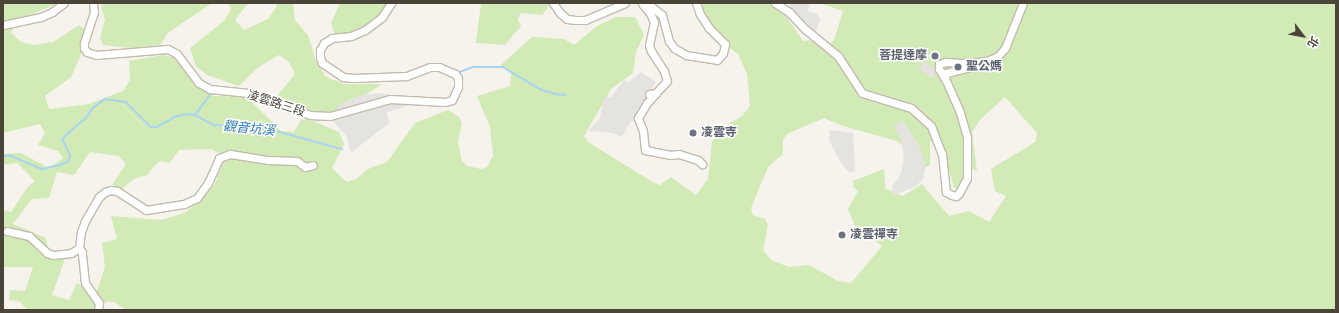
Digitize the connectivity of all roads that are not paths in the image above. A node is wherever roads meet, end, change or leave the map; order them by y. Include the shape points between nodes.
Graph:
1 (64, 3) edge
2 (93, 3) edge
3 (391, 3) edge
4 (553, 3) edge
5 (625, 3) edge
6 (642, 3) edge
7 (696, 3) edge
8 (775, 3) edge
9 (1022, 3) edge
10 (3, 25) edge
11 (987, 61) junction
12 (945, 79) junction
13 (702, 164) dead end
14 (313, 165) dead end
15 (7, 231) dead end
16 (79, 248) junction
17 (98, 310) edge

1 - 10 street via 41,17
2 - 3 street, 凌雲路三段 via 94,12 84,43 87,52 96,55 168,49 177,54 199,83 210,89 250,93 310,115 330,116 390,99 445,102 452,100 458,87 458,78 439,67 430,67 406,76 353,78 343,77 322,63 320,50 324,43 332,38 351,36 365,30 382,17
4 - 5 street via 567,19 576,20 585,20
6 - 7 street via 662,15 669,41 674,48 686,55 717,60 724,53 725,44 709,28
6 - 13 street via 654,22 650,51 664,71 667,81 652,93 638,118 643,131 645,150 670,155 679,154 698,160
8 - 12 street via 789,12 838,56 862,93 911,108 930,126 942,154 946,192 956,196 967,178 967,137 960,112
9 - 11 street via 1005,48 998,56
11 - 12 street via 946,73
11 - 12 street via 939,64
14 - 16 street via 305,167 297,161 230,154 218,158 208,183 197,198 184,204 146,210 117,191 110,190 99,197 85,221
15 - 16 street via 29,236 47,253 53,255 71,253
16 - 17 street via 82,252 85,283 99,303

